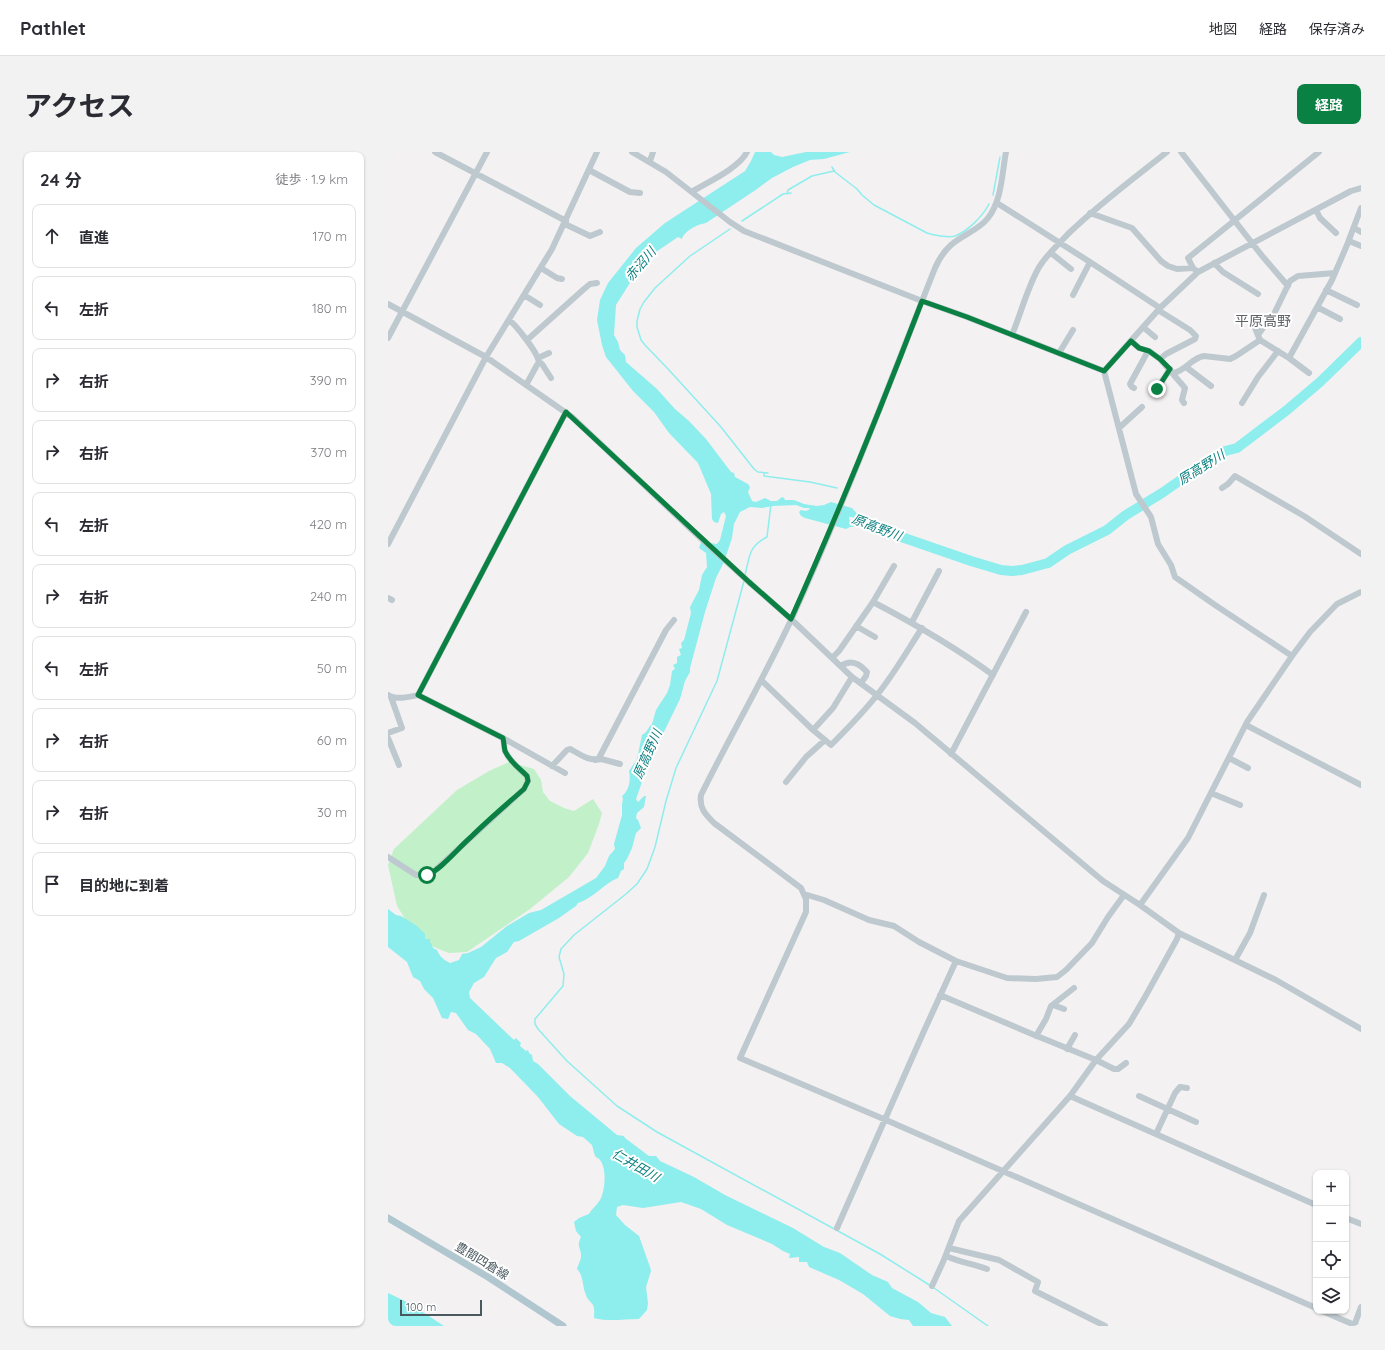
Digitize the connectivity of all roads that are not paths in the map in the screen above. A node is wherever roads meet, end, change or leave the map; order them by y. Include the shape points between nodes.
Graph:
1 (435, 152) edge
2 (487, 152) edge
3 (597, 152) edge
4 (632, 152) edge
5 (653, 152) edge
6 (747, 152) edge
7 (1006, 152) edge
8 (1167, 152) edge
9 (1181, 152) edge
10 (1319, 152) edge
11 (650, 161) junction
12 (589, 170) junction
13 (475, 173) junction
14 (1361, 188) edge
15 (692, 192) junction
16 (640, 193) dead end
17 (997, 203) junction
18 (1361, 208) edge
19 (1316, 210) junction
20 (1090, 213) junction
21 (1235, 220) junction
22 (566, 222) junction
23 (1354, 228) junction
24 (600, 232) dead end
25 (1361, 232) edge
26 (1336, 233) dead end
27 (1349, 241) junction
28 (1060, 243) junction
29 (1253, 243) junction
30 (1361, 246) edge
31 (1051, 253) junction
32 (1090, 262) junction
33 (1214, 263) junction
34 (540, 268) junction
35 (1072, 269) dead end
36 (1195, 270) junction
37 (1335, 273) junction
38 (562, 279) dead end
39 (597, 283) dead end
40 (1288, 286) junction
41 (1326, 290) junction
42 (1258, 294) dead end
43 (524, 295) junction
44 (1072, 295) dead end
45 (922, 301) junction
46 (388, 304) edge
47 (540, 305) dead end
48 (1357, 305) dead end
49 (1317, 307) junction
50 (1159, 309) junction
51 (402, 311) junction
52 (1340, 319) dead end
53 (509, 320) junction
54 (1253, 323) dead end
55 (1143, 327) junction
56 (1072, 330) dead end
57 (1012, 335) junction
58 (1154, 337) dead end
59 (1259, 337) junction
60 (388, 338) edge
61 (527, 340) junction
62 (1131, 341) junction
63 (1148, 351) junction
64 (1278, 351) junction
65 (549, 353) dead end
66 (1060, 353) junction
67 (486, 357) junction
68 (1289, 358) junction
69 (1160, 359) junction
70 (539, 360) junction
71 (1186, 367) junction
72 (1104, 371) junction
73 (1172, 371) junction
74 (1310, 373) dead end
75 (551, 378) dead end
76 (526, 384) junction
77 (1210, 386) dead end
78 (1134, 388) dead end
79 (1157, 393) dead end
80 (1184, 403) dead end
81 (1242, 403) dead end
82 (1142, 407) dead end
83 (566, 412) junction
84 (1119, 428) junction
85 (1222, 488) dead end
86 (388, 544) edge
87 (1361, 554) edge
88 (894, 566) dead end
89 (939, 571) dead end
90 (1361, 592) edge
91 (873, 602) junction
92 (1026, 612) dead end
93 (791, 619) junction
94 (674, 620) dead end
95 (912, 622) junction
96 (856, 626) junction
97 (922, 628) junction
98 (875, 637) dead end
99 (1292, 656) junction
100 (832, 658) junction
101 (841, 666) junction
102 (993, 675) junction
103 (852, 676) junction
104 (760, 680) junction
105 (861, 683) junction
106 (418, 695) junction
107 (877, 695) junction
108 (389, 696) edge
109 (1246, 725) junction
110 (812, 730) junction
111 (388, 733) edge
112 (388, 738) edge
113 (503, 738) junction
114 (825, 740) junction
115 (951, 754) junction
116 (1229, 758) junction
117 (596, 760) junction
118 (620, 764) dead end
119 (399, 765) dead end
120 (552, 766) junction
121 (1248, 768) dead end
122 (565, 773) dead end
123 (786, 782) dead end
124 (1361, 785) edge
125 (1211, 793) junction
126 (1240, 805) dead end
127 (388, 857) edge
128 (804, 894) junction
129 (1124, 895) junction
130 (1264, 895) dead end
131 (1140, 905) junction
132 (1178, 933) junction
133 (1235, 960) junction
134 (956, 961) junction
135 (1074, 988) dead end
136 (940, 995) junction
137 (1052, 1005) junction
138 (1064, 1009) dead end
139 (1361, 1029) edge
140 (1075, 1035) dead end
141 (1036, 1036) junction
142 (1067, 1049) junction
143 (1096, 1060) junction
144 (1126, 1063) dead end
145 (1187, 1088) dead end
146 (1070, 1096) junction
147 (1139, 1096) dead end
148 (1167, 1109) junction
149 (886, 1120) junction
150 (1196, 1122) dead end
151 (1156, 1134) junction
152 (1003, 1172) junction
153 (1313, 1203) edge
154 (388, 1218) edge
155 (1349, 1219) edge
156 (1361, 1224) edge
157 (837, 1228) dead end
158 (949, 1248) junction
159 (946, 1256) junction
160 (988, 1269) dead end
161 (932, 1286) dead end
162 (1313, 1307) edge
163 (1361, 1307) edge
164 (1329, 1314) edge
165 (563, 1326) edge
166 (1105, 1326) edge
167 (1355, 1326) edge

1 - 13 street
2 - 13 street
3 - 12 street
4 - 11 street
5 - 11 street
6 - 15 street via 736,165
7 - 17 street
8 - 20 street
9 - 21 street
10 - 21 street
11 - 15 street
12 - 16 street via 630,192
12 - 22 street
13 - 22 street
13 - 51 street
14 - 19 street via 1356,188
15 - 45 street via 744,231
17 - 28 street
17 - 45 street via 985,221 944,252
18 - 23 street
19 - 26 street via 1320,218
19 - 29 street
20 - 28 street
20 - 36 street via 1132,228 1164,264 1177,269
21 - 29 street
21 - 36 street via 1188,258
22 - 24 street via 590,236
22 - 34 street
23 - 25 street
23 - 27 street
27 - 30 street
27 - 37 street
28 - 31 street
28 - 32 street
29 - 33 street
29 - 40 street
31 - 35 street
31 - 57 street via 1039,268
32 - 44 street
32 - 50 street
33 - 36 street
33 - 42 street via 1222,272
34 - 38 street
34 - 43 street
36 - 50 street
37 - 40 street via 1298,276 1290,281
37 - 41 street
39 - 61 street via 590,284
40 - 59 street
41 - 48 street
41 - 49 street
43 - 47 street
43 - 53 street
45 - 57 street
45 - 93 street via 829,534
46 - 51 street
49 - 52 street
49 - 68 street
50 - 55 street
50 - 69 street via 1196,336
51 - 60 street
51 - 67 street
53 - 61 street
53 - 67 street
54 - 59 street
55 - 58 street
55 - 62 street
56 - 66 street
57 - 66 street
59 - 64 street
59 - 71 street via 1230,359 1204,356 1195,359
61 - 70 street
62 - 63 street
62 - 72 street
63 - 69 street
63 - 78 street via 1130,384
64 - 68 street
64 - 81 street
65 - 70 street
66 - 72 street
67 - 76 street
67 - 86 street
68 - 74 street
69 - 73 street
70 - 75 street
70 - 76 street
71 - 73 street via 1180,372
71 - 77 street
72 - 84 street
73 - 79 street via 1157,389
73 - 80 street via 1185,388 1182,400
76 - 83 street
82 - 84 street
83 - 93 street
83 - 106 street
84 - 99 street via 1136,494 1151,517 1158,544 1172,565 1175,577
85 - 87 street via 1235,476 1304,516
88 - 91 street
89 - 95 street
90 - 99 street via 1337,604 1310,632
91 - 95 street
91 - 96 street
92 - 102 street
93 - 100 street
93 - 104 street
94 - 117 street via 666,630
95 - 97 street
96 - 98 street
96 - 100 street
97 - 102 street via 968,656
97 - 107 street
99 - 109 street
100 - 101 street
101 - 103 street
101 - 105 street via 856,662 866,670 867,674
102 - 115 street
103 - 105 street
103 - 110 street via 833,708
104 - 110 street
104 - 128 street via 701,795 700,802 714,823 801,888
105 - 107 street
106 - 108 street
106 - 113 street
107 - 114 street via 831,745
107 - 115 street
108 - 111 street via 402,728
109 - 116 street
109 - 124 street
110 - 114 street
112 - 119 street
113 - 120 street
113 - 127 street via 508,757 527,776 528,781 524,789 431,874 416,875
114 - 123 street via 806,757
115 - 129 street via 1097,876
116 - 121 street
116 - 125 street
117 - 118 street
117 - 120 street via 570,749
120 - 122 street
125 - 126 street
125 - 131 street via 1188,838
128 - 134 street via 869,920 894,926
128 - 149 street via 806,912 740,1058
129 - 131 street
129 - 134 street via 1092,943 1057,977 1007,978
130 - 133 street via 1250,933
131 - 132 street
132 - 133 street
132 - 143 street via 1128,1024
133 - 139 street via 1276,980
134 - 136 street
135 - 137 street
136 - 141 street
136 - 149 street
137 - 138 street
137 - 141 street
140 - 142 street
141 - 142 street
142 - 143 street
143 - 144 street via 1116,1070
143 - 146 street
145 - 148 street via 1178,1089
146 - 151 street
146 - 152 street
147 - 148 street
148 - 150 street
148 - 151 street
149 - 152 street
149 - 157 street
151 - 153 street
152 - 158 street via 959,1221
152 - 162 street
154 - 165 main road, 豊間四倉線 via 488,1277
155 - 156 street
158 - 159 street
158 - 166 street via 999,1260 1038,1282 1035,1290
159 - 160 street
159 - 161 street
163 - 167 street
164 - 167 street

